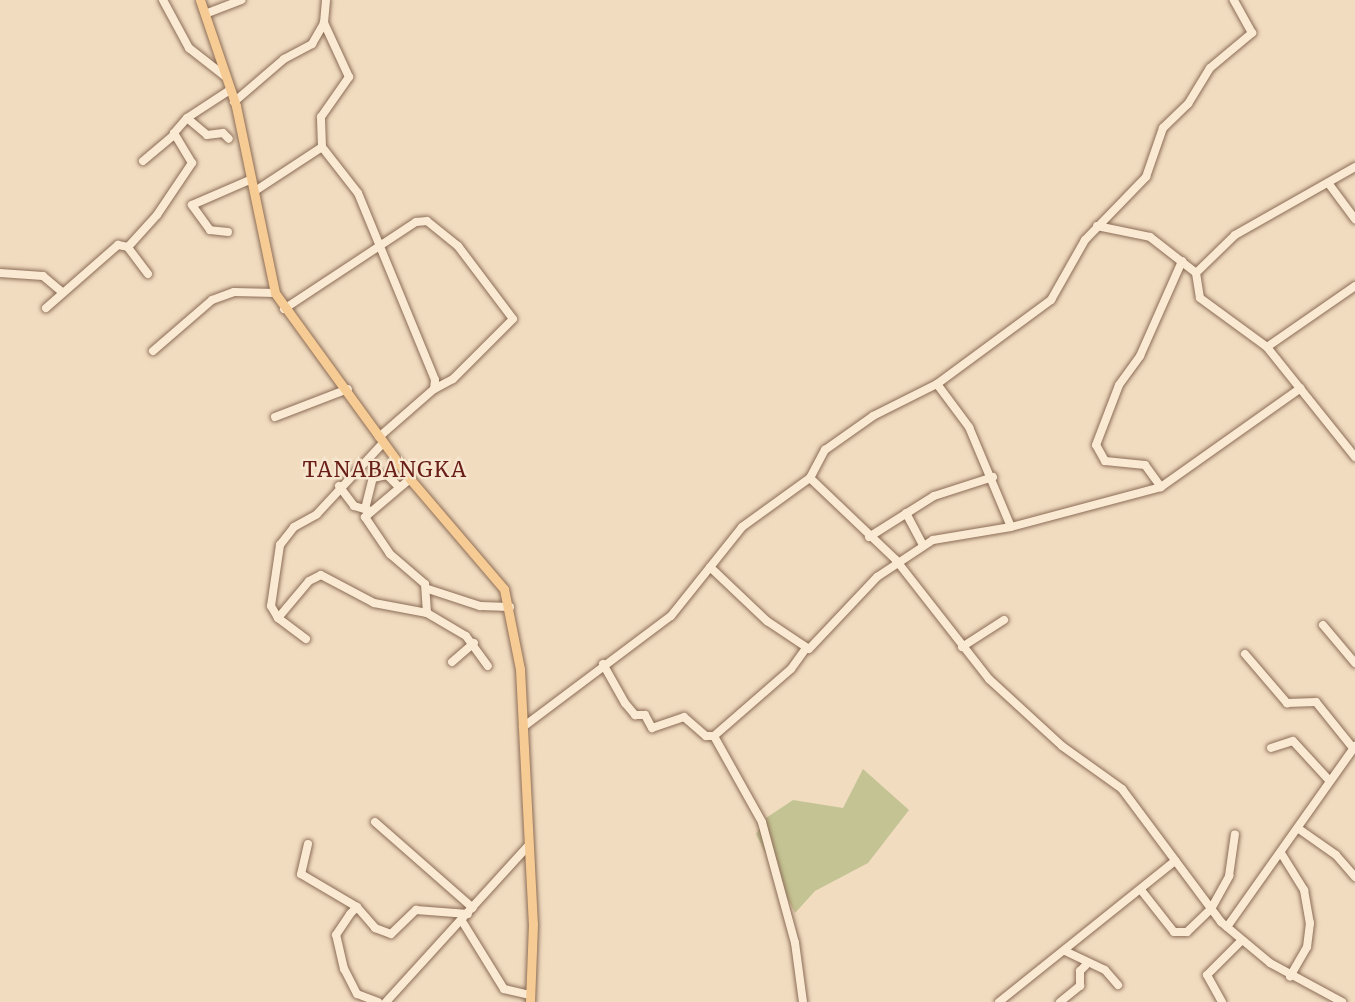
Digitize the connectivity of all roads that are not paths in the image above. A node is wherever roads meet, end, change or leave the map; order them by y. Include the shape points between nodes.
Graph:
1 (164, 0) edge
2 (200, 0) edge
3 (241, 0) edge
4 (326, 0) edge
5 (1234, 0) edge
6 (205, 14) junction
7 (324, 23) junction
8 (226, 76) junction
9 (230, 90) junction
10 (234, 102) junction
11 (187, 118) junction
12 (173, 136) junction
13 (229, 139) dead end
14 (322, 147) junction
15 (143, 161) dead end
16 (1355, 167) edge
17 (252, 179) junction
18 (1329, 184) junction
19 (255, 191) junction
20 (1355, 219) edge
21 (1097, 226) junction
22 (228, 232) dead end
23 (377, 246) junction
24 (128, 247) junction
25 (1182, 261) junction
26 (0, 273) edge
27 (1196, 273) junction
28 (148, 274) dead end
29 (1355, 286) edge
30 (63, 293) junction
31 (275, 293) junction
32 (46, 308) dead end
33 (284, 309) junction
34 (1267, 347) junction
35 (153, 351) dead end
36 (937, 384) junction
37 (1301, 388) junction
38 (348, 389) junction
39 (434, 389) junction
40 (275, 417) dead end
41 (381, 440) junction
42 (1355, 457) edge
43 (993, 477) junction
44 (810, 478) junction
45 (411, 479) junction
46 (339, 486) junction
47 (398, 486) junction
48 (1161, 487) junction
49 (367, 510) junction
50 (906, 513) junction
51 (1011, 527) junction
52 (869, 537) junction
53 (923, 545) junction
54 (896, 560) junction
55 (710, 567) junction
56 (428, 590) junction
57 (510, 607) junction
58 (427, 612) junction
59 (278, 618) junction
60 (1004, 620) dead end
61 (1323, 625) dead end
62 (306, 639) dead end
63 (474, 644) junction
64 (962, 647) junction
65 (806, 648) junction
66 (1245, 654) dead end
67 (452, 662) dead end
68 (1355, 663) edge
69 (603, 664) junction
70 (488, 666) dead end
71 (523, 727) junction
72 (714, 736) junction
73 (1354, 747) edge
74 (1271, 748) dead end
75 (1328, 779) junction
76 (375, 822) dead end
77 (1299, 829) junction
78 (1235, 834) dead end
79 (308, 844) dead end
80 (528, 846) junction
81 (1281, 853) junction
82 (1175, 861) junction
83 (1355, 877) edge
84 (1141, 890) junction
85 (357, 907) junction
86 (1211, 909) junction
87 (467, 914) junction
88 (1227, 927) junction
89 (1241, 941) junction
90 (1065, 951) junction
91 (1086, 964) junction
92 (1290, 977) junction
93 (1118, 985) dead end
94 (530, 998) edge
95 (1003, 1001) edge
96 (378, 1002) edge
97 (386, 1002) edge
98 (803, 1002) edge
99 (1060, 1002) edge
100 (1222, 1002) edge
101 (1342, 1002) edge

1 - 8 street via 189,48
2 - 6 main road
3 - 6 street
4 - 7 street
5 - 21 street via 1252,33 1210,68 1188,104 1163,128 1141,184
6 - 8 main road
7 - 10 street via 312,44 284,59
7 - 14 street via 349,77 321,117
8 - 9 main road
9 - 10 main road
9 - 11 street
10 - 17 main road
11 - 12 street
11 - 13 street via 207,135 223,133
12 - 15 street
12 - 24 street via 192,163 157,215
14 - 19 street
14 - 23 street via 358,194
16 - 18 street
17 - 19 main road
17 - 22 street via 192,204 208,228
18 - 20 street
18 - 27 street via 1235,235
19 - 31 main road
21 - 25 street via 1140,233
21 - 36 street via 1076,251 1051,300
23 - 33 street
23 - 39 street via 434,376
23 - 39 street via 428,221 458,246 512,316 509,325 453,379
24 - 28 street
24 - 30 street via 117,245
25 - 27 street
25 - 48 street via 1140,356 1119,385 1096,445 1106,461 1145,465
26 - 30 street via 43,276
27 - 34 street via 1195,291 1204,302
29 - 34 street
30 - 32 street
31 - 33 main road
31 - 35 street via 234,292 212,300
33 - 38 main road
34 - 37 street
36 - 43 street via 969,427
36 - 44 street via 873,416 825,450
37 - 42 street
37 - 48 street
38 - 40 street
38 - 41 main road
39 - 41 street
41 - 45 main road
41 - 46 street
43 - 50 street via 942,493
43 - 51 street
44 - 52 street
44 - 55 street via 750,520
45 - 47 street
45 - 57 main road via 497,577
46 - 49 street via 354,506
46 - 59 street via 317,514 282,539 271,603
47 - 49 street
47 - 49 street via 387,475 373,478
48 - 51 street
49 - 56 street via 365,517 379,531 383,547
50 - 52 street
50 - 53 street
51 - 53 street via 946,536
52 - 54 street
53 - 54 street
54 - 64 street
54 - 65 street
55 - 65 street via 759,614
55 - 69 street via 671,616
56 - 57 street via 480,606
56 - 58 street
57 - 71 main road
58 - 59 street via 374,603 321,575 309,581
58 - 63 street
59 - 62 street
60 - 64 street
61 - 68 street
63 - 67 street
63 - 70 street
64 - 82 street via 1040,725 1122,789
65 - 72 street via 791,669
66 - 73 street via 1287,703 1316,702
69 - 71 street
69 - 72 street via 634,715 644,713 652,728 684,717 706,736
71 - 80 main road
72 - 98 street via 741,775 762,822 795,943
73 - 75 street
74 - 75 street via 1293,741
75 - 77 street
76 - 87 street
77 - 81 street
77 - 83 street via 1336,855
78 - 86 street via 1232,868
79 - 85 street via 301,874
80 - 87 street
80 - 94 main road
81 - 88 street
81 - 92 street via 1304,890 1310,923 1307,947
82 - 84 street
82 - 86 street
84 - 86 street via 1175,933 1187,932
84 - 90 street
85 - 87 street via 375,928 391,934 416,910
85 - 96 street via 339,928 336,943 350,984 360,996
86 - 88 street
87 - 94 street via 504,989
87 - 97 street
88 - 89 street
89 - 92 street
89 - 100 street via 1207,975
90 - 91 street
90 - 95 street
91 - 93 street via 1105,970
91 - 99 street via 1080,971 1080,986
92 - 101 street

